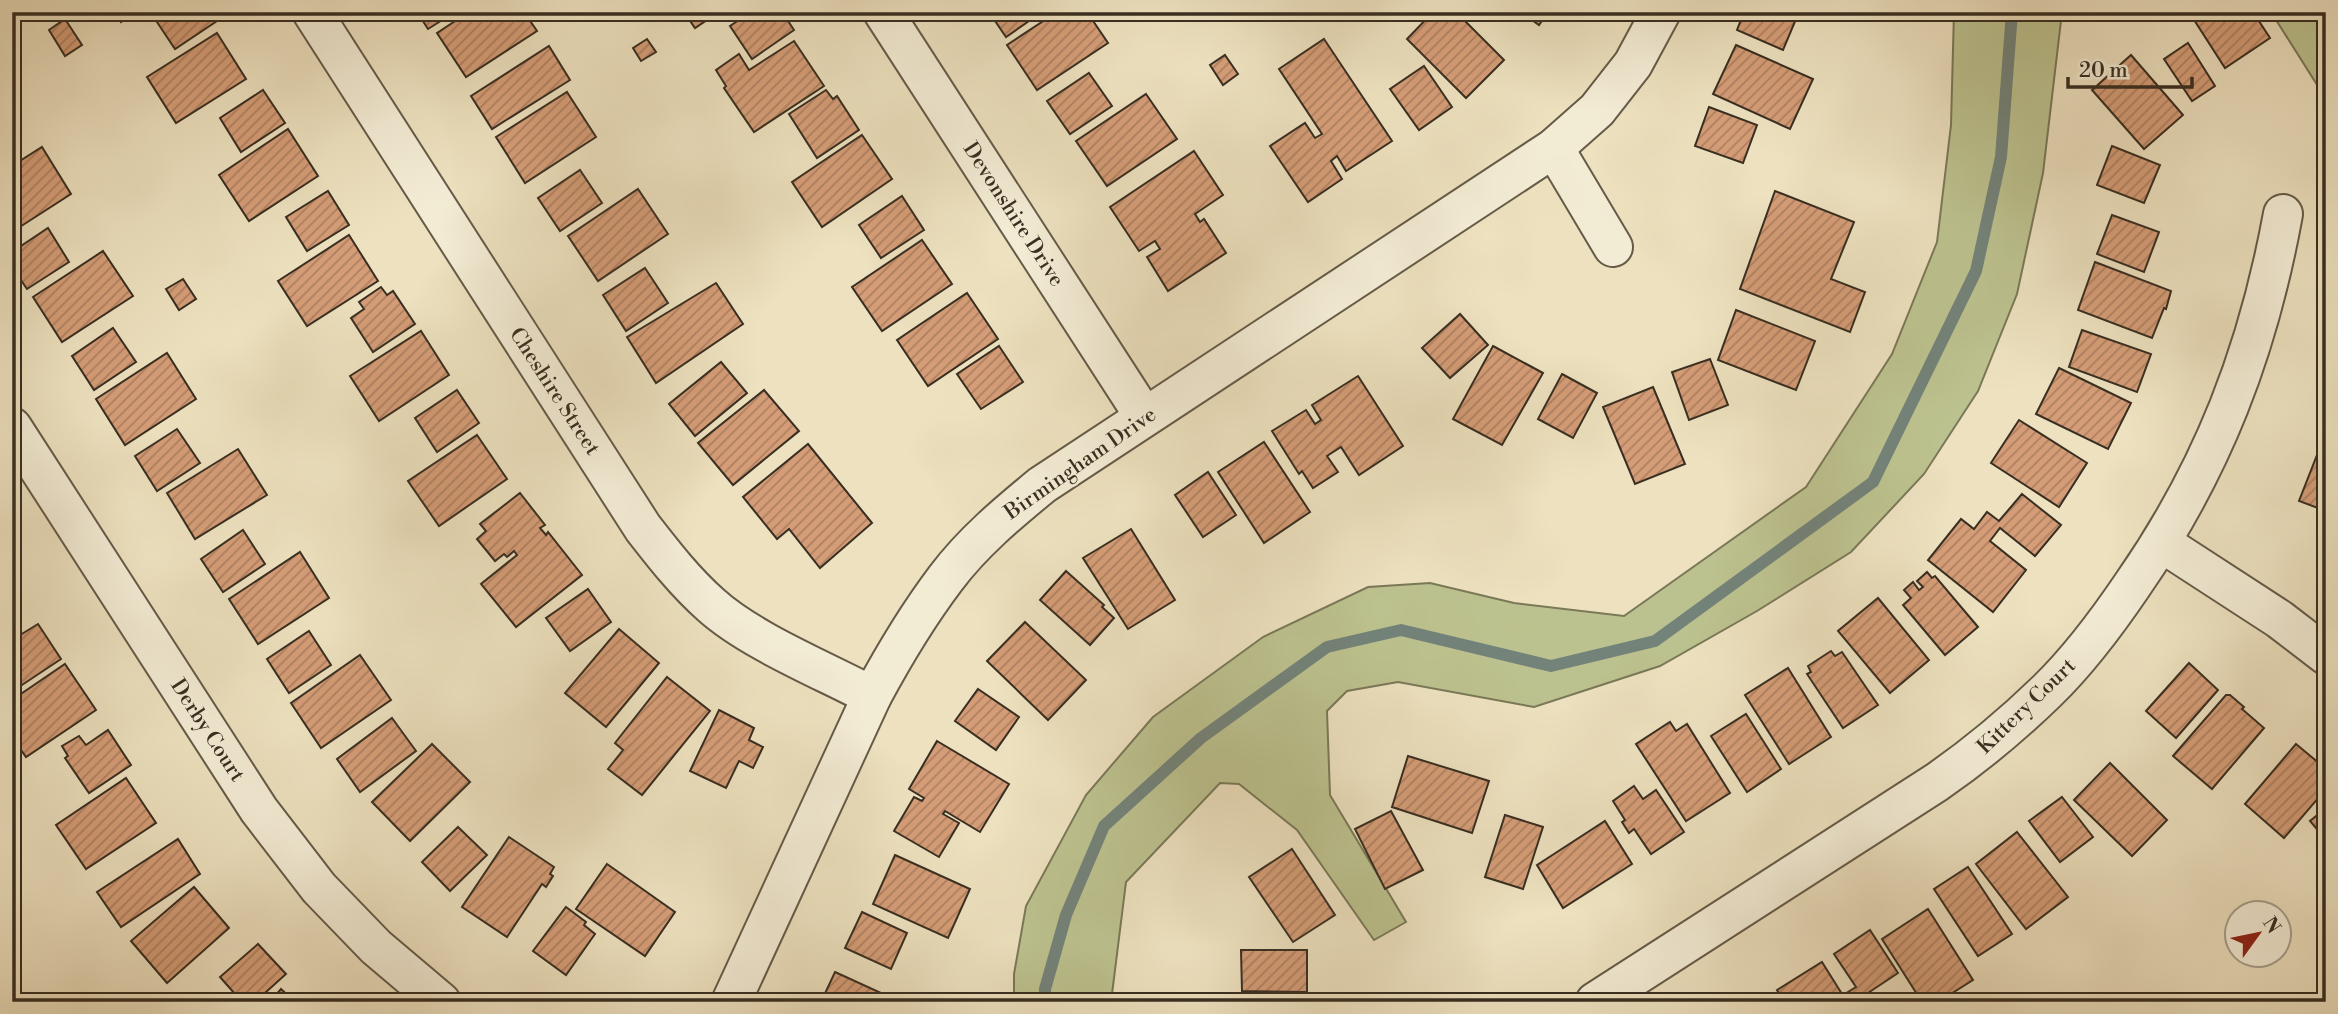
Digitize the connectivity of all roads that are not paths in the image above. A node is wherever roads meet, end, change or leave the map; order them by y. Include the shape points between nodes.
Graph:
1 (313, 12) edge
2 (883, 12) edge
3 (1661, 12) edge
4 (1554, 148) junction
5 (2283, 214) dead end
6 (1613, 247) dead end
7 (1144, 416) junction
8 (12, 427) edge
9 (2162, 543) junction
10 (2326, 655) edge
11 (872, 696) junction
12 (441, 1002) edge
13 (731, 1002) edge
14 (1595, 1002) edge

1 - 11 street, Cheshire Street via 671,565 713,607 751,633
2 - 7 street, Devonshire Drive
3 - 4 street, Birmingham Drive via 1633,64 1597,110
4 - 6 street
4 - 7 street, Birmingham Drive
5 - 9 street, Kittery Court via 2256,334 2224,422
7 - 11 street, Birmingham Drive via 1042,485 999,521 947,576 898,647
8 - 12 street, Derby Court via 259,810 319,887 376,947
9 - 10 street
9 - 14 street, Kittery Court via 2107,622 2049,690 1976,754
11 - 13 street, Birmingham Drive

